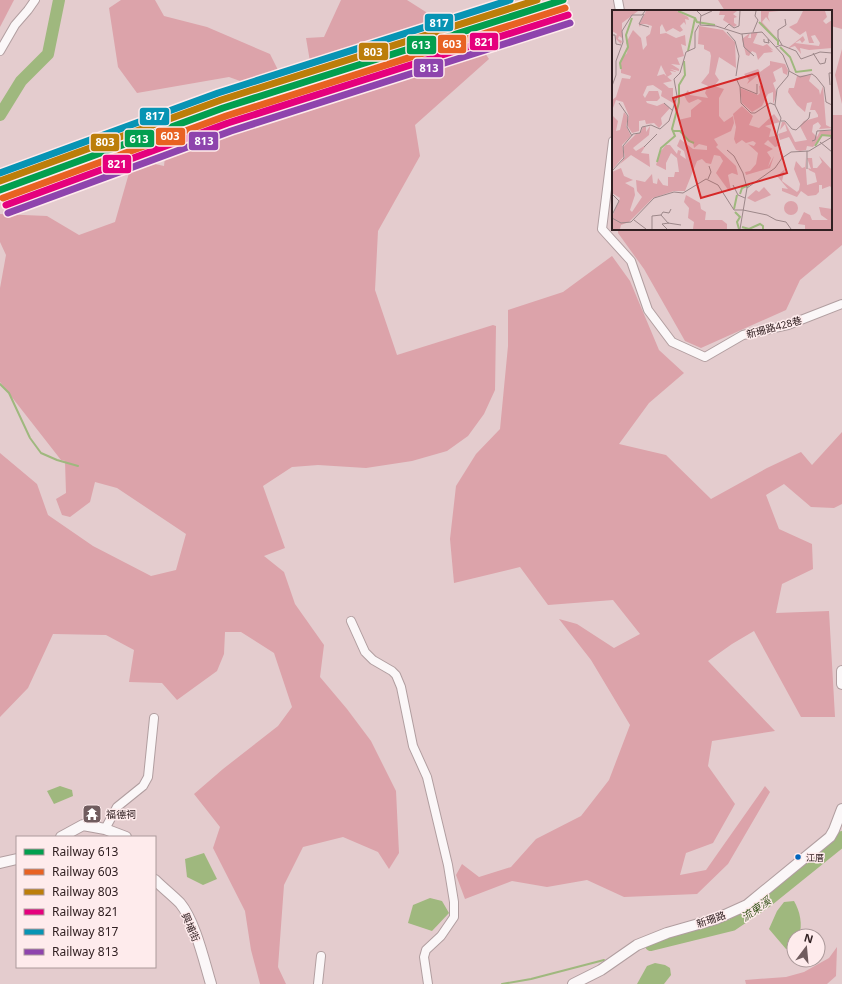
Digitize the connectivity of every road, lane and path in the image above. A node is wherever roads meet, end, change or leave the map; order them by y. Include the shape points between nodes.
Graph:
1 (35, 0) edge
2 (618, 0) edge
3 (620, 10) edge
4 (0, 51) edge
5 (612, 149) edge
6 (842, 304) edge
7 (351, 621) dead end
8 (154, 718) dead end
9 (842, 809) edge
10 (105, 829) junction
11 (839, 831) edge
12 (63, 836) edge
13 (123, 836) edge
14 (16, 859) edge
15 (0, 863) edge
16 (156, 881) edge
17 (321, 956) dead end
18 (211, 984) edge
19 (318, 984) edge
20 (428, 984) edge
21 (573, 984) edge

1 - 4 street via 15,25
2 - 3 street
5 - 6 street, 新珊路428巷 via 602,230 631,261 648,310 672,342 705,357 743,335 788,325
7 - 20 street via 365,652 392,671 401,687 413,746 427,777 448,865 454,917 441,936 426,950 424,957
8 - 10 street via 148,777 143,786 117,807
9 - 11 street, 新珊路
10 - 12 street via 83,825
10 - 13 street
11 - 21 street, 新珊路 via 748,905 716,919 637,944 601,970
14 - 15 street
16 - 18 street, 興埔街 via 180,904 187,916
17 - 19 street

